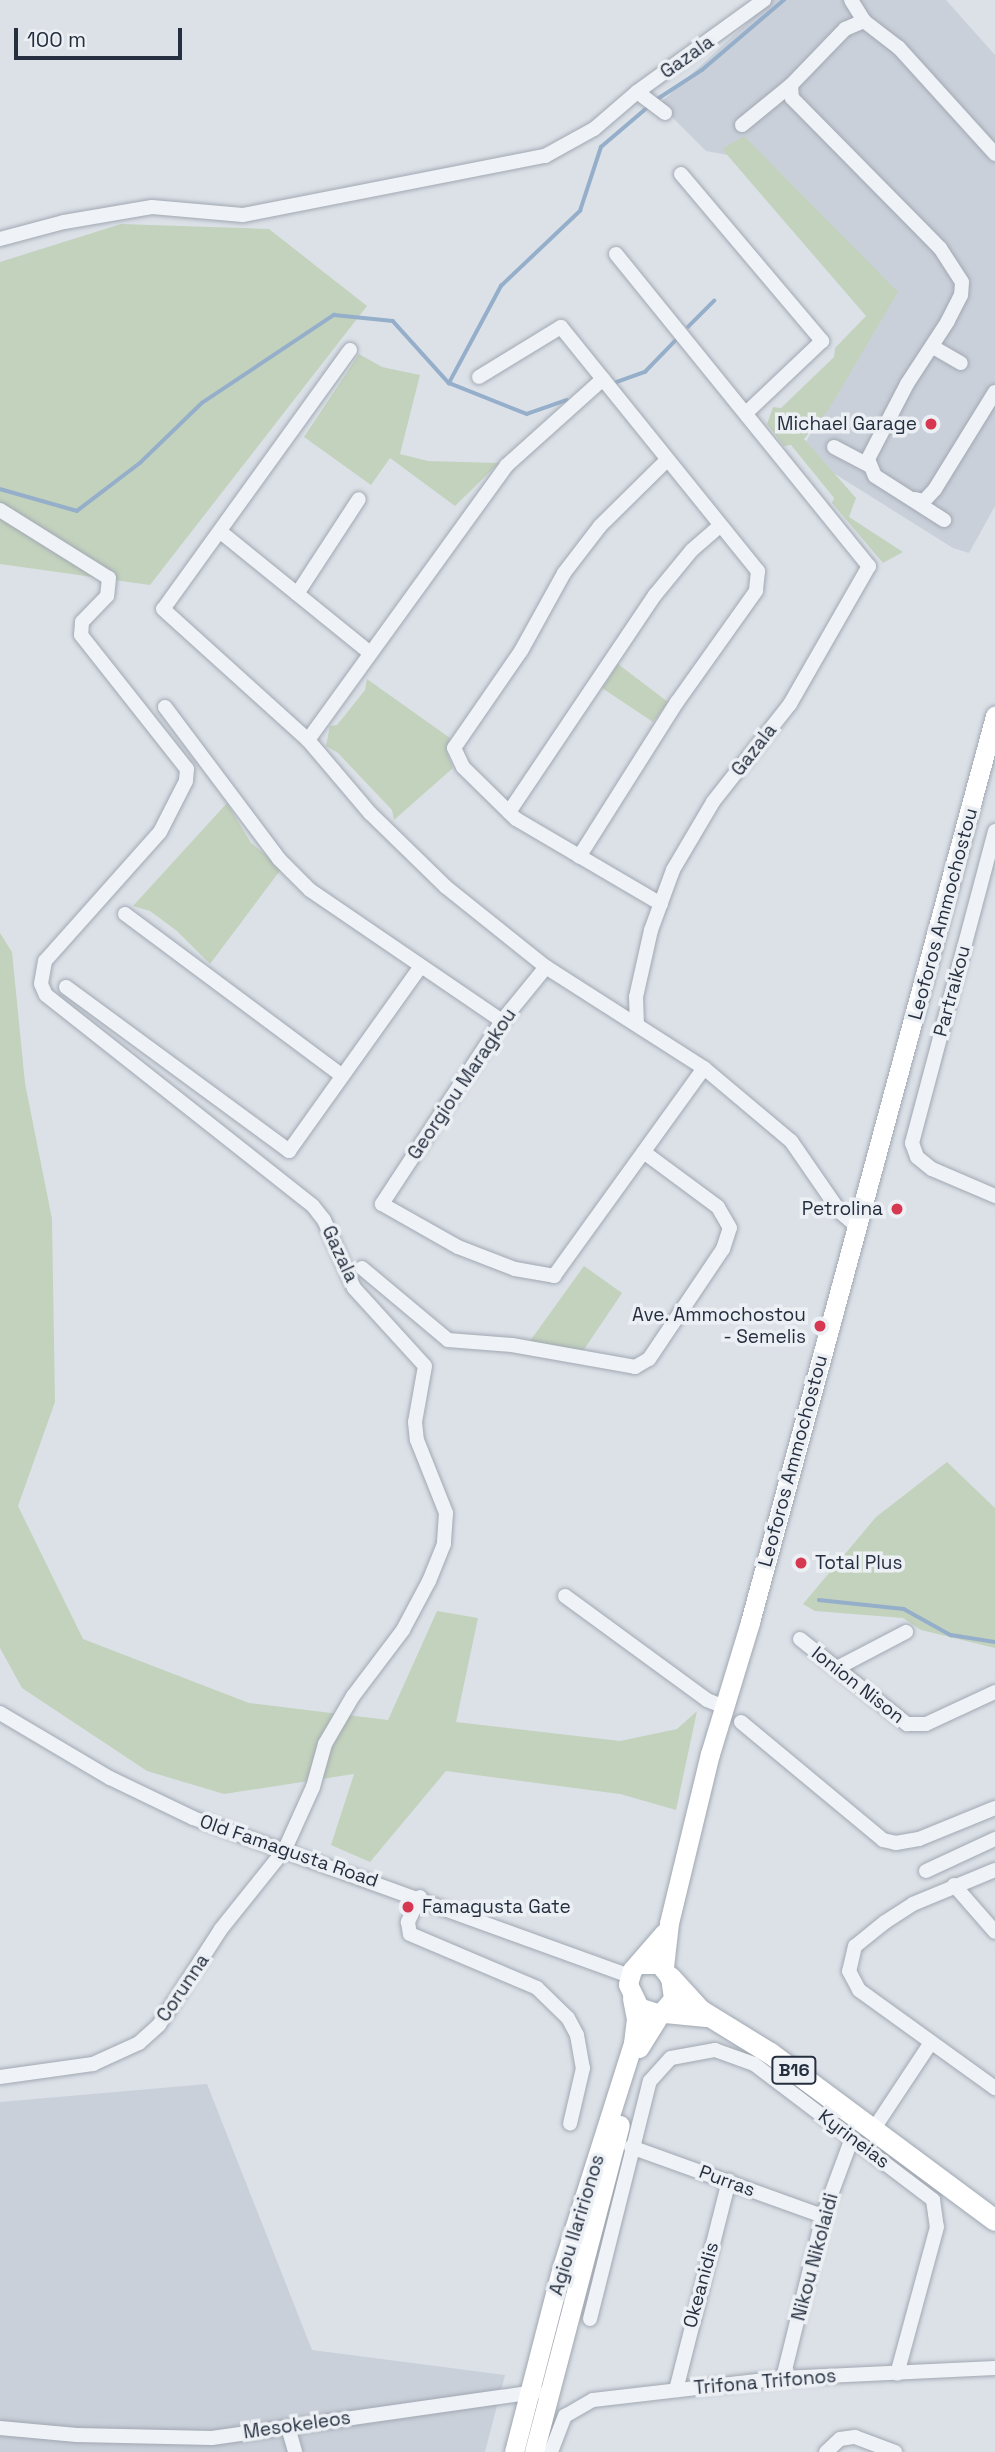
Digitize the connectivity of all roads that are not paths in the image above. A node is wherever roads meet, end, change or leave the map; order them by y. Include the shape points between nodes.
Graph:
1 (764, 0) edge
2 (851, 0) edge
3 (864, 21) junction
4 (791, 85) junction
5 (637, 92) junction
6 (664, 113) dead end
7 (742, 125) dead end
8 (995, 154) edge
9 (681, 174) dead end
10 (0, 239) edge
11 (616, 254) dead end
12 (933, 347) junction
13 (350, 350) dead end
14 (961, 363) dead end
15 (479, 377) dead end
16 (603, 379) junction
17 (994, 396) edge
18 (746, 413) junction
19 (834, 447) dead end
20 (667, 460) junction
21 (870, 466) junction
22 (359, 499) dead end
23 (915, 499) junction
24 (0, 510) edge
25 (944, 520) dead end
26 (720, 526) junction
27 (222, 533) junction
28 (297, 594) junction
29 (370, 653) junction
30 (165, 708) dead end
31 (995, 716) edge
32 (308, 740) junction
33 (509, 812) junction
34 (995, 831) edge
35 (579, 857) junction
36 (661, 904) junction
37 (125, 914) dead end
38 (421, 966) junction
39 (546, 967) junction
40 (66, 987) dead end
41 (502, 1021) junction
42 (637, 1023) junction
43 (704, 1068) junction
44 (342, 1076) junction
45 (645, 1153) junction
46 (995, 1196) edge
47 (858, 1227) junction
48 (362, 1268) dead end
49 (565, 1596) dead end
50 (906, 1632) dead end
51 (800, 1639) dead end
52 (837, 1668) junction
53 (995, 1692) edge
54 (724, 1707) junction
55 (0, 1713) edge
56 (741, 1722) dead end
57 (995, 1808) edge
58 (995, 1839) edge
59 (285, 1849) junction
60 (995, 1870) edge
61 (926, 1871) dead end
62 (954, 1885) junction
63 (420, 1897) junction
64 (669, 1923) junction
65 (995, 1932) edge
66 (634, 1970) junction
67 (667, 1972) junction
68 (632, 1998) junction
69 (662, 2013) junction
70 (711, 2017) junction
71 (930, 2043) junction
72 (0, 2077) edge
73 (995, 2088) edge
74 (570, 2124) dead end
75 (875, 2127) junction
76 (852, 2138) junction
77 (631, 2147) junction
78 (729, 2181) junction
79 (823, 2216) junction
80 (995, 2220) edge
81 (590, 2319) dead end
82 (995, 2368) edge
83 (897, 2374) junction
84 (783, 2378) junction
85 (676, 2390) junction
86 (551, 2391) junction
87 (530, 2392) junction
88 (288, 2427) junction
89 (0, 2428) edge
90 (553, 2445) edge
91 (295, 2452) edge
92 (514, 2452) edge
93 (534, 2452) edge
94 (826, 2452) edge
95 (895, 2452) edge

1 - 5 street, Gazala
2 - 3 street
3 - 4 street via 845,29
3 - 8 street via 899,48
4 - 7 street
4 - 12 street via 792,98 931,238 957,271 961,295
5 - 6 street, Gazala
5 - 10 street via 594,129 545,156 243,215 152,207
9 - 18 street via 822,341
11 - 18 street
12 - 14 street
12 - 21 street via 907,384 868,459
13 - 27 street
15 - 16 street via 561,327
16 - 20 street
16 - 29 street via 507,465
17 - 23 street via 935,489 924,501
18 - 36 street, Gazala via 869,566 790,704 713,802 673,870
19 - 21 street
20 - 26 street
20 - 33 street via 600,526 564,573 521,651 454,747 463,767
21 - 23 street via 875,476
22 - 28 street
23 - 25 street
24 - 59 street, Gazala via 109,578 107,596 82,622 81,635 187,769 186,781 160,832 45,961 41,984 58,1009 313,1206 324,1220 354,1288 425,1366 415,1422 417,1440 446,1513 444,1544 403,1630 353,1696 325,1744 313,1787
26 - 33 street via 692,550 655,595
26 - 35 street via 758,571 756,591 677,702
27 - 28 street
27 - 32 street via 179,582 163,610
28 - 29 street
29 - 32 street
30 - 38 street via 295,875 340,915
31 - 47 main road, Leoforos Ammochostou
32 - 39 street via 370,813 437,878
33 - 35 street
34 - 46 street, Partraikou via 912,1134 914,1151 932,1169
35 - 36 street
36 - 42 street, Gazala via 636,997
37 - 44 street
38 - 41 street
38 - 44 street
39 - 41 street, Georgiou Maragkou
39 - 42 street
40 - 44 street via 289,1152
41 - 45 street, Georgiou Maragkou via 383,1204 458,1247 515,1269 554,1276
42 - 43 street
43 - 45 street
43 - 47 street via 799,1150 840,1212
45 - 48 street via 718,1207 730,1228 723,1250 649,1359 635,1367 512,1345 448,1340
47 - 54 main road, Leoforos Ammochostou
49 - 54 street via 707,1700
50 - 52 street
51 - 52 street, Ionion Nison
52 - 53 street, Ionion Nison via 899,1721 912,1726
54 - 64 main road, Leoforos Ammochostou
55 - 59 street, Old Famagusta Road via 110,1778 193,1818
56 - 57 street via 883,1840 919,1839
58 - 61 street
59 - 63 street, Old Famagusta Road
59 - 72 street, Corunna via 221,1929 159,2025 139,2043 93,2064
60 - 62 street
62 - 65 street
62 - 71 street via 885,1922 855,1946 849,1963 859,1990
63 - 66 street, Old Famagusta Road
63 - 74 street via 408,1928 416,1939 523,1981 549,1997 568,2018 577,2035 583,2068
64 - 66 main road, Leoforos Ammochostou via 655,1948
64 - 67 main road, Leoforos Ammochostou
66 - 67 main road via 650,1962
66 - 68 main road
67 - 69 main road via 673,1999
67 - 70 main road, B16 via 690,2002
68 - 69 main road via 643,2011
68 - 87 main road, Agiou Ilaririonos via 636,2020 633,2043 562,2267
69 - 70 main road, B16
69 - 86 main road, Agiou Ilaririonos via 646,2032 633,2065
70 - 75 main road, B16
71 - 73 street
71 - 75 street
75 - 80 main road, B16
76 - 77 street, Kyrineias via 754,2064 702,2049 671,2058 657,2070 643,2099
76 - 79 street, Nikou Nikolaidi
76 - 83 street, Kyrineias via 926,2192 938,2215
77 - 78 street, Purras
77 - 81 street, Kyrineias
78 - 79 street, Purras
78 - 85 street, Okeanidis
79 - 84 street, Nikou Nikolaidi
82 - 83 street, Trifona Trifonos
83 - 84 street, Trifona Trifonos
84 - 85 street, Trifona Trifonos
85 - 90 street, Trifona Trifonos via 583,2404 565,2416
86 - 87 street, Mesokeleos
86 - 93 main road, Agiou Ilaririonos
87 - 88 street, Mesokeleos
87 - 92 main road, Agiou Ilaririonos
88 - 89 street, Mesokeleos via 212,2438
88 - 91 street
94 - 95 street via 835,2442 850,2437 868,2438

